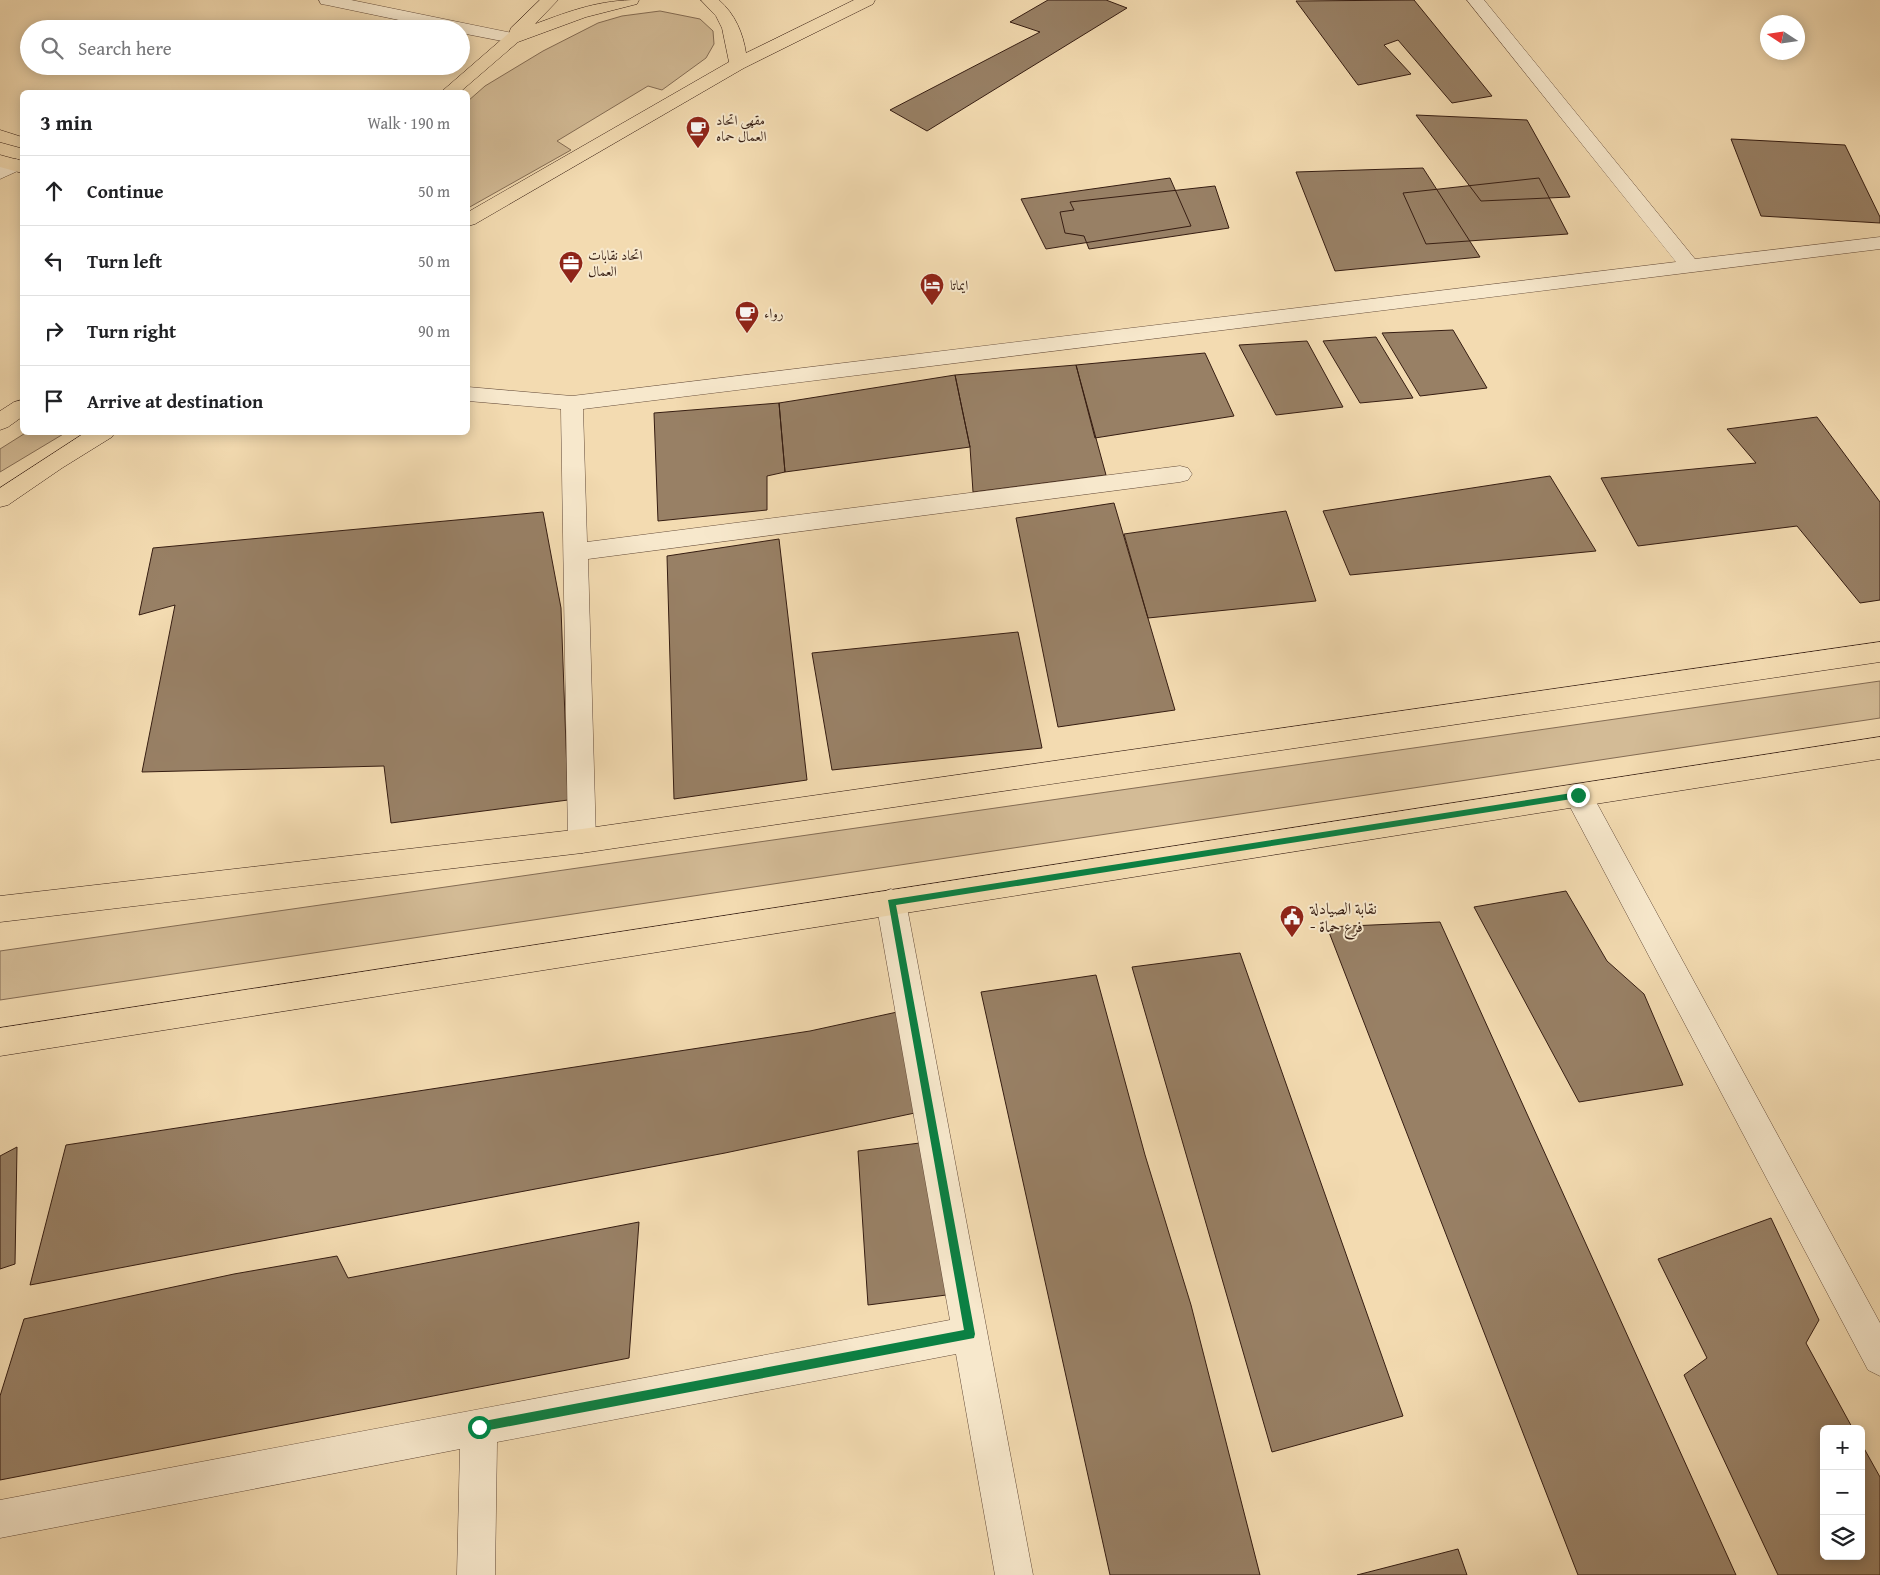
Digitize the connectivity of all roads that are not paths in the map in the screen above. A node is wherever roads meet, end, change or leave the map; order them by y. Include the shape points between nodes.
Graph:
1 (327, 0) edge
2 (550, 0) edge
3 (631, 0) edge
4 (709, 0) edge
5 (866, 0) edge
6 (1476, 0) edge
7 (424, 20) edge
8 (470, 29) edge
9 (512, 38) junction
10 (738, 64) junction
11 (470, 75) edge
12 (470, 75) edge
13 (452, 90) edge
14 (0, 136) edge
15 (20, 142) edge
16 (470, 219) edge
17 (1880, 242) edge
18 (1689, 265) junction
19 (470, 394) edge
20 (572, 403) junction
21 (20, 408) edge
22 (0, 422) edge
23 (99, 435) edge
24 (1180, 474) dead end
25 (0, 499) edge
26 (575, 552) junction
27 (1880, 652) edge
28 (1880, 748) edge
29 (1578, 795) junction
30 (582, 841) junction
31 (891, 902) junction
32 (0, 909) edge
33 (0, 1042) edge
34 (970, 1334) junction
35 (1880, 1358) edge
36 (479, 1427) junction
37 (0, 1519) edge
38 (476, 1575) edge
39 (1014, 1575) edge

1 - 7 street
2 - 9 main road
3 - 9 main road via 580,13
4 - 10 main road via 729,23 738,43
5 - 10 main road
6 - 18 street
8 - 9 street
9 - 11 main road
10 - 16 main road
12 - 13 main road
14 - 15 main road
17 - 18 street
18 - 20 street
19 - 20 street
20 - 26 street
21 - 22 main road
23 - 25 main road
24 - 26 street
26 - 30 street
27 - 30 main road
28 - 29 main road
29 - 31 main road
29 - 35 street
30 - 32 main road
31 - 33 main road
31 - 34 street
34 - 36 street
34 - 39 street
36 - 37 street
36 - 38 street

